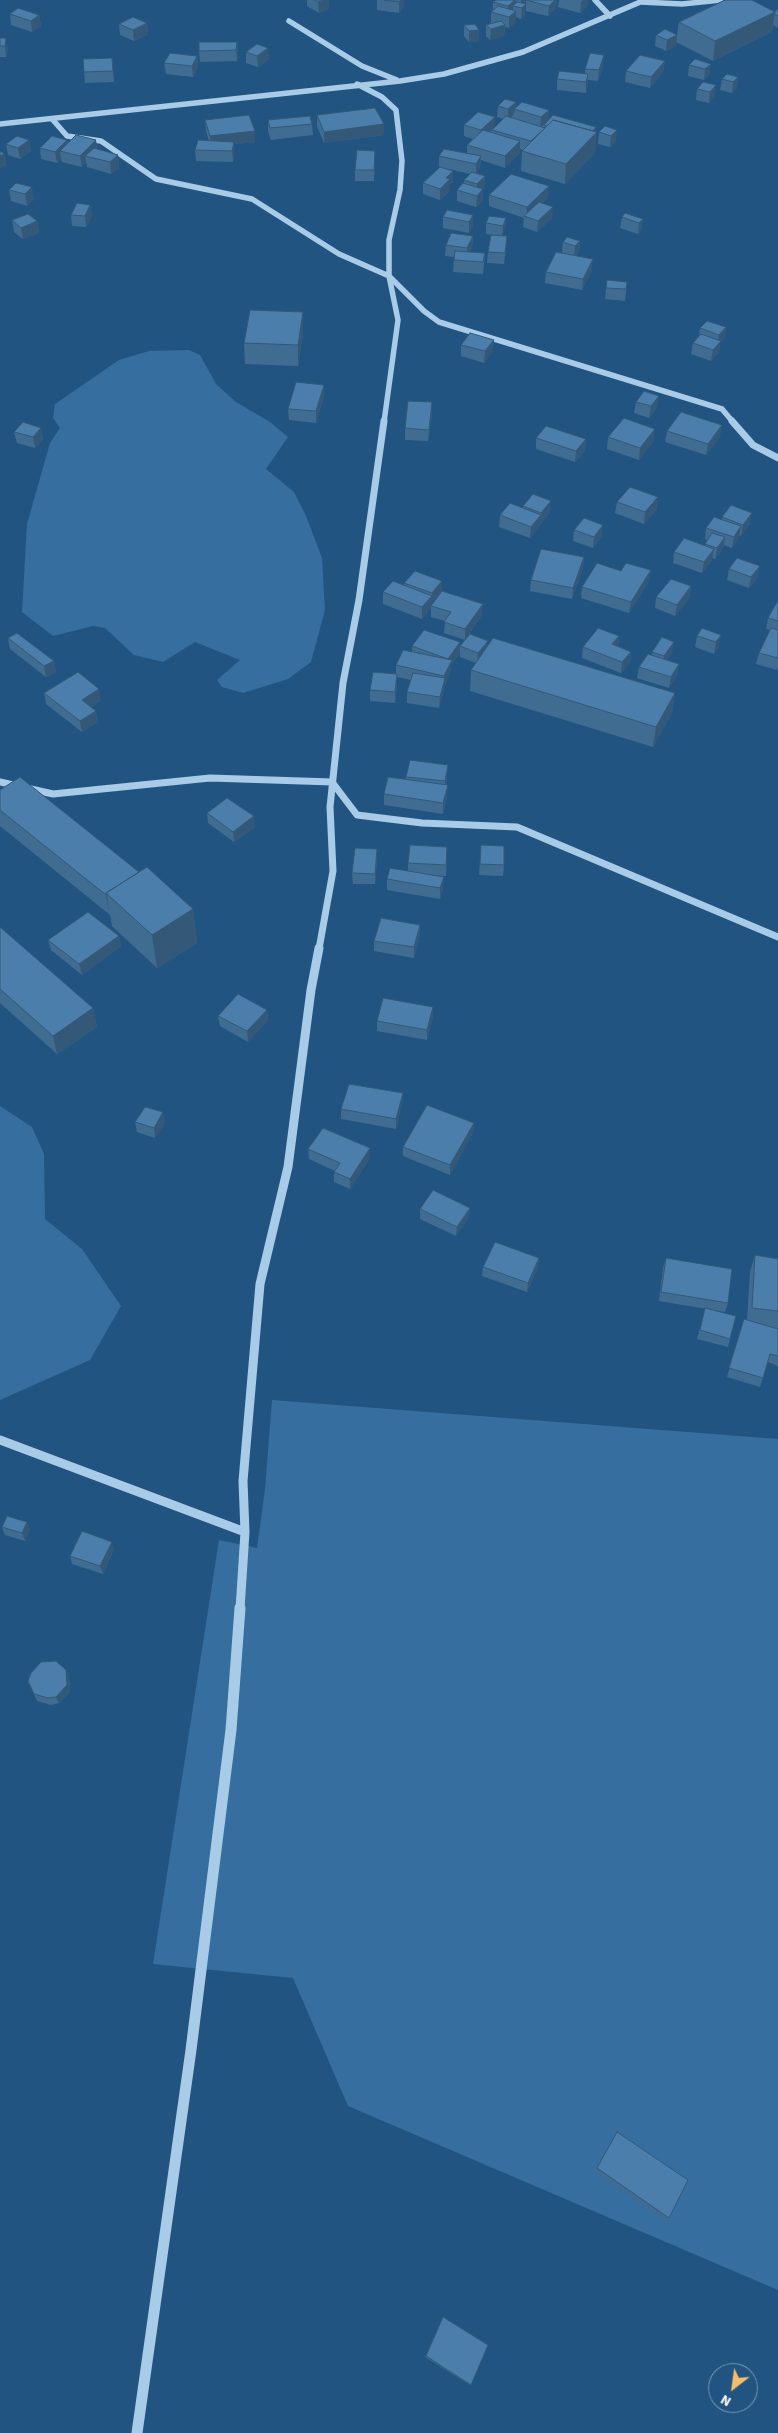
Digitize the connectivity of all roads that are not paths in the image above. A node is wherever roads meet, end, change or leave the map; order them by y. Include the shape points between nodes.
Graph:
1 (595, 0) edge
2 (721, 0) edge
3 (643, 1) edge
4 (610, 16) junction
5 (289, 21) dead end
6 (400, 81) junction
7 (356, 84) junction
8 (53, 120) junction
9 (0, 124) edge
10 (390, 276) junction
11 (778, 458) edge
12 (0, 782) edge
13 (332, 782) junction
14 (778, 937) edge
15 (0, 1440) edge
16 (245, 1532) junction
17 (136, 2433) edge

1 - 4 street
2 - 3 street via 682,4
3 - 4 street
4 - 6 street via 514,55 444,74
5 - 6 street via 362,66
6 - 7 street
7 - 8 street
7 - 10 street via 382,97 396,110 402,161 400,190 389,240
8 - 9 street
8 - 10 street via 67,136 101,141 156,179 252,199 339,254
10 - 11 street via 439,322 722,409 752,445
10 - 13 street via 398,320 359,600 343,683
12 - 13 street via 53,794 210,778
13 - 14 street via 357,815 422,823 517,827
13 - 16 street via 333,871 311,990 288,1167 260,1284 243,1481
15 - 16 street
16 - 17 street via 230,1740 191,2050

